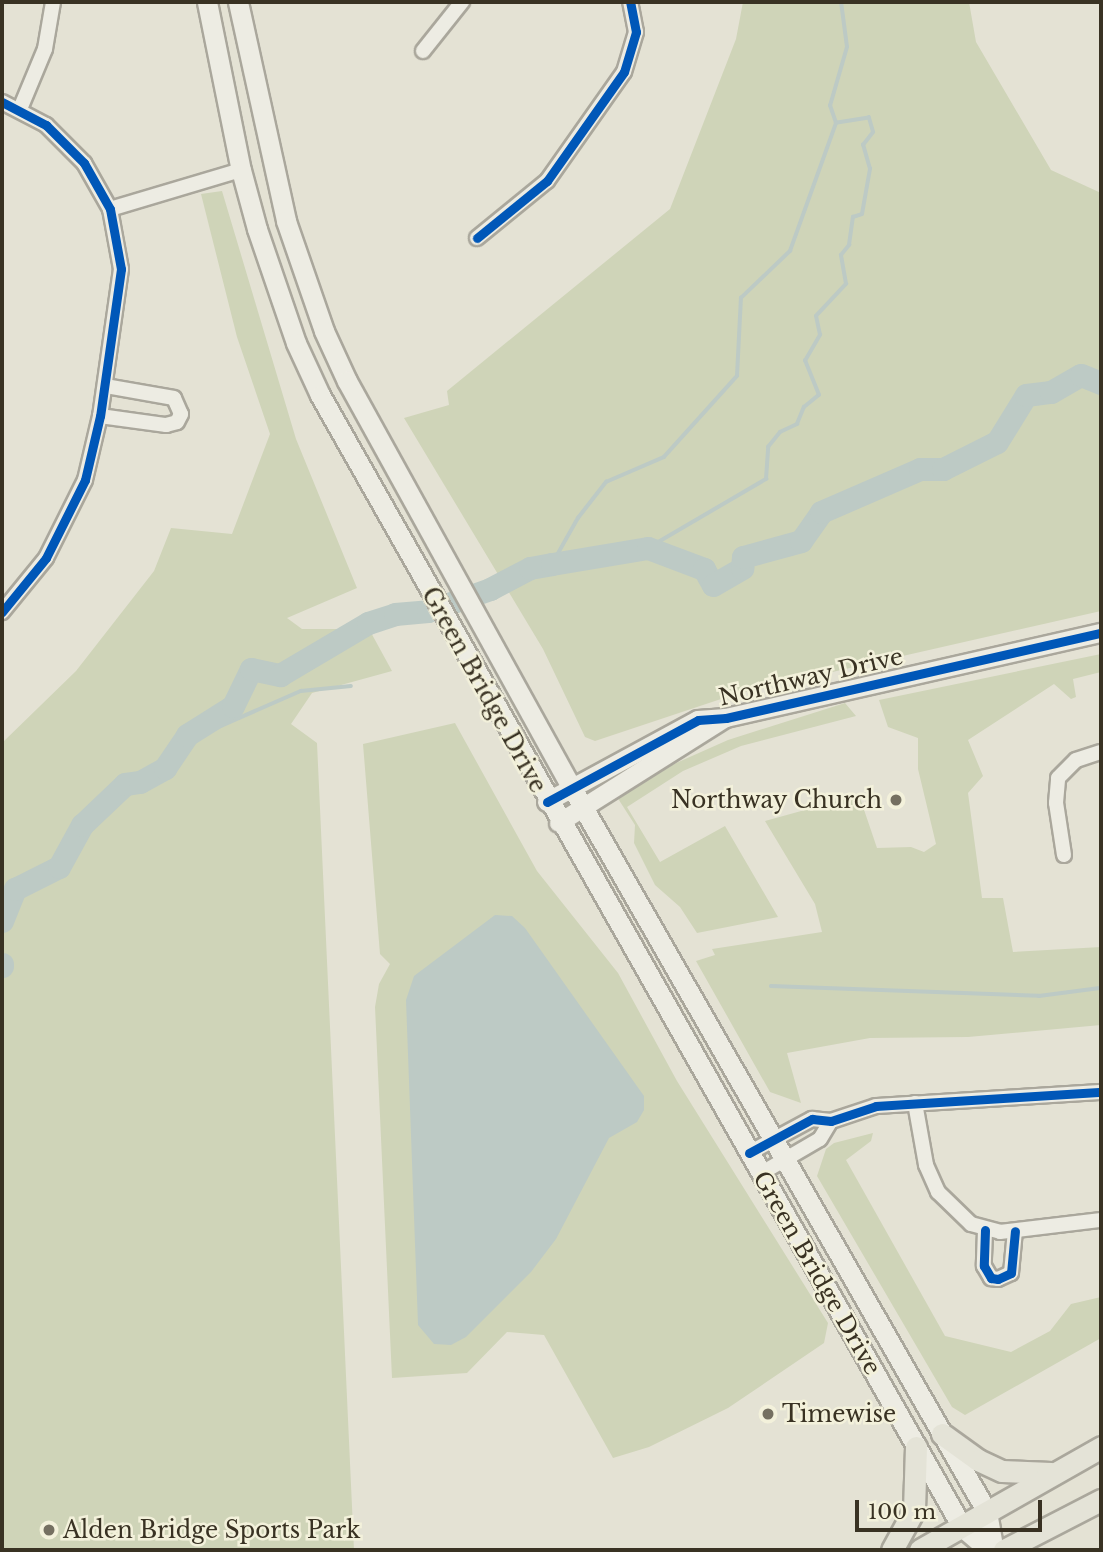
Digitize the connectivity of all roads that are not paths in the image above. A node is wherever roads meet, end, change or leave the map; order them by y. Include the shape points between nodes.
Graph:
1 (53, 2) edge
2 (207, 2) edge
3 (238, 2) edge
4 (462, 2) edge
5 (630, 2) edge
6 (423, 51) dead end
7 (2, 102) edge
8 (20, 109) junction
9 (240, 170) junction
10 (110, 209) junction
11 (477, 238) dead end
12 (324, 331) junction
13 (105, 386) junction
14 (100, 416) junction
15 (2, 612) edge
16 (1101, 633) edge
17 (726, 718) junction
18 (1101, 752) edge
19 (572, 788) junction
20 (547, 802) junction
21 (583, 807) junction
22 (559, 823) junction
23 (1064, 855) dead end
24 (1101, 1092) edge
25 (915, 1103) junction
26 (831, 1121) junction
27 (776, 1139) junction
28 (749, 1153) junction
29 (787, 1158) junction
30 (760, 1174) junction
31 (1101, 1220) edge
32 (985, 1230) junction
33 (1015, 1231) junction
34 (878, 1322) junction
35 (856, 1343) junction
36 (942, 1434) junction
37 (916, 1447) junction
38 (1101, 1447) edge
39 (1057, 1473) junction
40 (1101, 1500) edge
41 (987, 1512) junction
42 (962, 1527) junction
43 (892, 1550) edge
44 (920, 1550) edge
45 (991, 1550) edge
46 (1004, 1550) edge

1 - 8 street via 45,49
2 - 9 main road, Green Bridge Drive
3 - 12 main road, Green Bridge Drive via 270,163
4 - 6 street
5 - 11 street via 636,32 624,72 547,181
7 - 8 street
8 - 10 street via 72,148 95,178
9 - 10 street
9 - 12 main road via 250,166 259,172 284,253
9 - 20 main road, Green Bridge Drive via 296,343 363,477
10 - 13 street via 121,269
12 - 19 main road, Green Bridge Drive
13 - 14 street
13 - 14 street via 174,398 181,414 177,422 166,425
14 - 15 street via 85,480 67,523 34,575
16 - 17 street, Northway Drive
17 - 19 street, Northway Drive via 688,724
17 - 21 street, Northway Drive
18 - 23 street via 1076,760 1058,778 1056,803
19 - 20 street, Northway Drive
19 - 21 main road, Green Bridge Drive
20 - 22 main road, Green Bridge Drive
21 - 22 street, Northway Drive
21 - 27 main road, Green Bridge Drive
22 - 28 main road, Green Bridge Drive
24 - 25 street
25 - 26 street via 876,1106
25 - 32 street via 926,1164 938,1192 956,1214
26 - 27 street via 812,1119
26 - 29 street via 820,1139
27 - 28 street
27 - 29 main road, Green Bridge Drive
28 - 30 main road, Green Bridge Drive
29 - 30 street
29 - 34 main road, Green Bridge Drive
30 - 35 main road, Green Bridge Drive
31 - 33 street
32 - 33 street
32 - 33 street via 984,1266 991,1278 998,1279 1011,1273
34 - 35 main road
34 - 36 main road, Green Bridge Drive
35 - 37 main road, Green Bridge Drive
36 - 39 main road via 1002,1471
36 - 41 main road, Green Bridge Drive
37 - 42 main road, Green Bridge Drive
37 - 43 main road via 914,1510
38 - 39 main road
39 - 41 main road
40 - 46 main road
41 - 42 main road
41 - 45 main road, Green Bridge Drive
42 - 44 main road
42 - 45 main road, Green Bridge Drive

